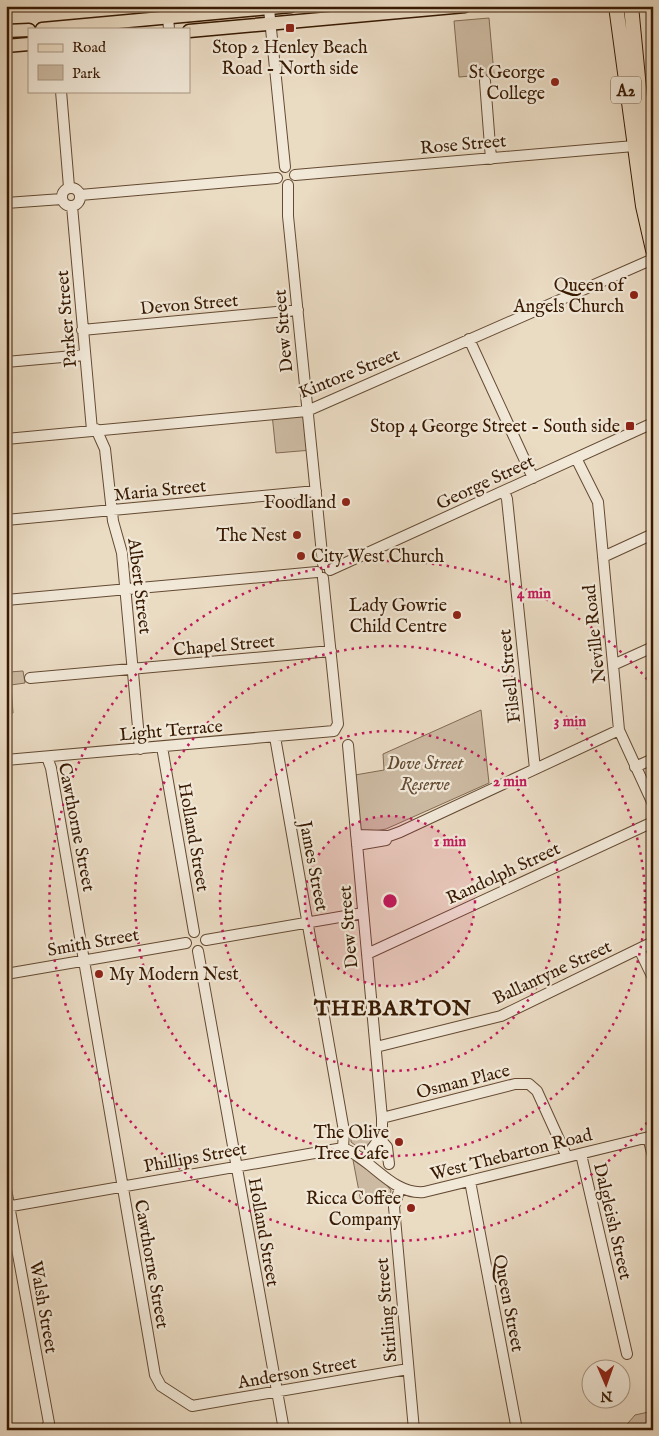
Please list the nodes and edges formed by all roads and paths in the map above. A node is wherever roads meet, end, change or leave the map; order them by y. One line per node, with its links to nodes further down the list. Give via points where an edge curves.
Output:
1 (291, 6): 5 (main road)
2 (465, 6): 8 (main road)
3 (607, 6): 13 (highway)
4 (616, 6): 13 (highway, A2)
5 (269, 9): 7 (main road); 8 (street)
6 (634, 9): 18 (highway, A2)
7 (168, 18): 9 (main road)
8 (270, 24): 11 (main road); 20 (street)
9 (58, 28)
10 (28, 30): 12 (main road)
11 (190, 31)
12 (6, 32)
13 (619, 35): 18 (highway, A2)
14 (28, 44): 15 (main road)
15 (6, 46)
16 (485, 81): 19 (street)
17 (61, 92): 24 (street)
18 (640, 145): 19 (street, Rose Street); 29 (highway, A2); 30 (highway, A2, via 643,206)
19 (491, 159): 21 (street, Rose Street)
20 (285, 167): 21 (street); 22 (street, via 278,171)
21 (295, 174): 23 (street, via 293,182)
22 (277, 178): 23 (street); 25 (street)
23 (288, 185): 32 (street, Dew Street)
24 (69, 188): 25 (street, via 77,190); 26 (street, via 63,192)
25 (80, 195): 28 (street)
26 (62, 199): 27 (street); 28 (street, via 66,205)
27 (6, 203)
28 (72, 206): 33 (street, Parker Street)
29 (653, 214)
30 (653, 250)
31 (653, 258): 34 (street, Kintore Street)
32 (298, 310): 33 (street, Devon Street); 37 (street, Dew Street)
33 (82, 330): 35 (street, Parker Street)
34 (469, 339): 37 (street, Kintore Street); 42 (street)
35 (85, 355): 36 (street); 39 (street, Parker Street)
36 (6, 362)
37 (307, 411): 39 (street, Kintore Street); 43 (street, Dew Street)
38 (653, 423): 41 (street, George Street)
39 (94, 429): 40 (street, Kintore Street); 45 (street, Albert Street, via 105,448)
40 (6, 439)
41 (576, 458): 42 (street, George Street); 48 (street, Neville Road, via 598,502)
42 (533, 478): 44 (street, George Street)
43 (316, 491): 45 (street, Maria Street); 49 (street, Dew Street)
44 (504, 492): 49 (street, George Street); 67 (street, Filsell Street)
45 (112, 511): 46 (street, Maria Street); 50 (street, Albert Street)
46 (6, 520)
47 (653, 534): 48 (street)
48 (603, 557): 54 (street, Neville Road)
49 (323, 571): 50 (street, George Street); 53 (street, Dew Street)
50 (126, 589): 51 (street, George Street); 55 (street, Albert Street)
51 (6, 600)
52 (653, 647): 54 (street)
53 (331, 651): 55 (street, Chapel Street); 57 (street, Dew Street)
54 (614, 665): 58 (street, Neville Road)
55 (133, 670): 56 (street, Chapel Street); 62 (street, Albert Street)
56 (30, 678)
57 (336, 728): 59 (street, Light Terrace, via 330,732)
58 (619, 730): 66 (street, Neville Road); 67 (street)
59 (275, 737): 61 (street, Light Terrace); 72 (street, James Street)
60 (348, 745): 70 (street, Dew Street)
61 (162, 748): 62 (street, Light Terrace); 73 (street, Holland Street)
62 (140, 749): 63 (street, Light Terrace)
63 (47, 757): 65 (street, Light Terrace); 80 (street, Cawthorne Street)
64 (653, 759): 66 (street)
65 (6, 760)
66 (635, 767): 68 (street, Neville Road)
67 (535, 769): 70 (street, via 380,843)
68 (653, 804)
69 (653, 822): 79 (street, Randolph Street)
70 (357, 840): 71 (street, Dew Street)
71 (363, 913): 72 (street); 79 (street, Dew Street)
72 (308, 923): 74 (street); 87 (street, James Street, via 344,1131)
73 (194, 932): 74 (street); 76 (street)
74 (206, 940): 78 (street, via 206,945)
75 (653, 942): 77 (street, Ballantyne Street)
76 (186, 943): 78 (street, via 188,948); 80 (street, Smith Street)
77 (639, 949): 82 (street); 83 (street, Ballantyne Street, via 501,1016)
78 (198, 951): 93 (street, Holland Street)
79 (367, 954): 83 (street, Dew Street)
80 (84, 960): 81 (street, Smith Street); 95 (street, Cawthorne Street)
81 (6, 974)
82 (653, 978)
83 (376, 1047): 84 (street, Dew Street)
84 (382, 1118): 86 (street, Dew Street); 90 (street, Osman Place, via 515,1084 529,1084 537,1091)
85 (650, 1136): 88 (street, West Thebarton Road); 89 (street)
86 (380, 1139): 91 (street); 92 (street, via 387,1147)
87 (343, 1148): 91 (street); 93 (street, Phillips Street)
88 (580, 1154): 90 (street, West Thebarton Road); 99 (street, Dalgleish Street)
89 (653, 1156)
90 (567, 1157): 94 (street, West Thebarton Road)
91 (364, 1160): 96 (street, West Thebarton Road)
92 (389, 1164)
93 (236, 1166): 95 (street, Phillips Street); 101 (street, Holland Street)
94 (470, 1181): 96 (street, West Thebarton Road, via 416,1193); 106 (street, Queen Street)
95 (122, 1187): 98 (street, Phillips Street); 102 (street, Cawthorne Street, via 155,1375 161,1386)
96 (400, 1188): 100 (street, Stirling Street, via 394,1207)
97 (6, 1190): 98 (street, Walsh Street)
98 (8, 1207): 103 (street, Walsh Street, via 49,1424)
99 (627, 1354)
100 (408, 1369): 101 (street, Anderson Street); 105 (street, Stirling Street)
101 (277, 1392): 102 (street, Anderson Street); 104 (street, Holland Street)
102 (192, 1406)
103 (45, 1430)
104 (284, 1430)
105 (414, 1430)
106 (517, 1430)

